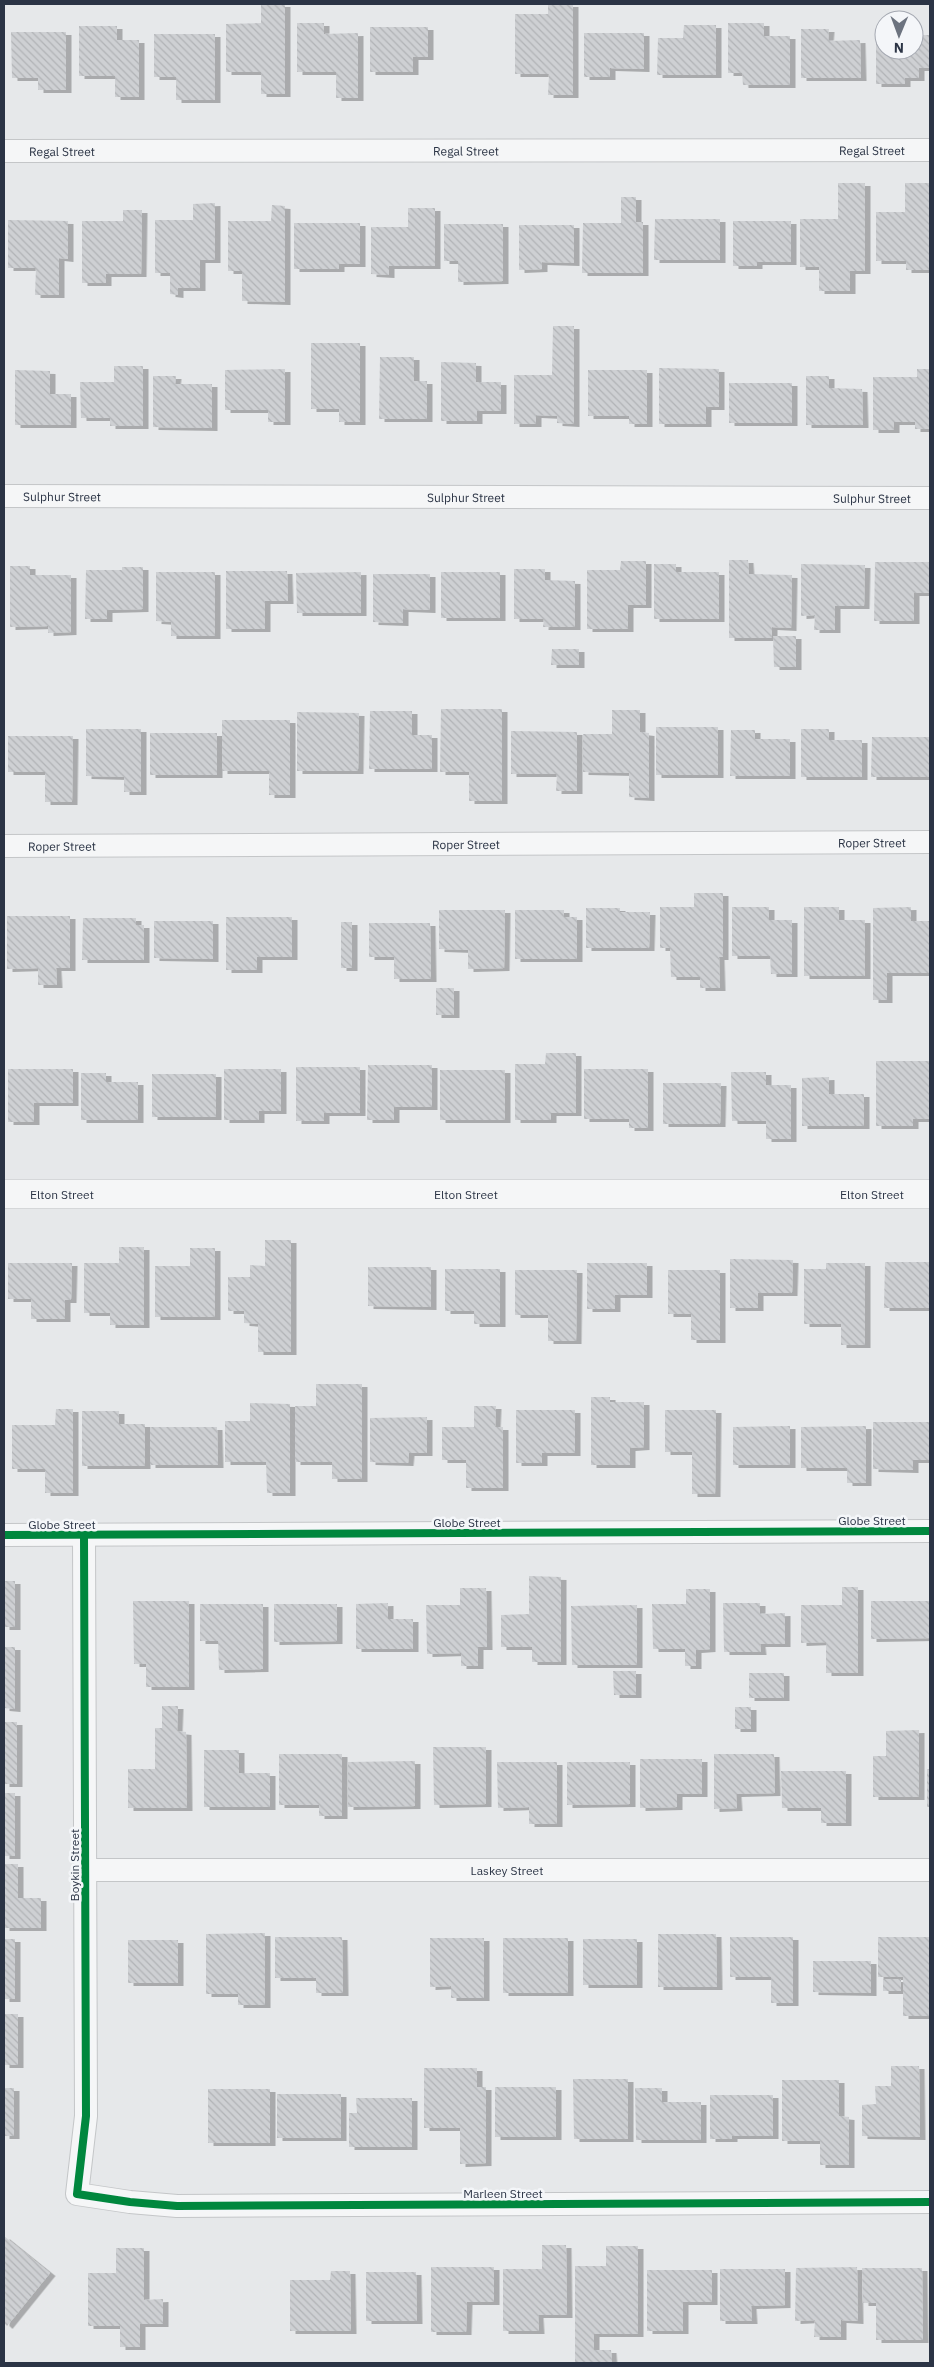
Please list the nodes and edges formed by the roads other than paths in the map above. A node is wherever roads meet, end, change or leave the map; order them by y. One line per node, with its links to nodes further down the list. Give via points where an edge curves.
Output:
1 (930, 150): 2 (street, Regal Street)
2 (4, 151)
3 (4, 496): 4 (street, Sulphur Street)
4 (930, 498)
5 (930, 842): 6 (street, Roper Street)
6 (4, 846)
7 (4, 1194): 8 (street, Elton Street)
8 (930, 1194)
9 (930, 1531): 11 (street, Globe Street)
10 (4, 1535): 11 (street, Globe Street)
11 (84, 1535): 12 (street, Boykin Street)
12 (85, 1870): 13 (street, Laskey Street); 14 (street, Boykin Street, via 86,2116)
13 (930, 1870)
14 (77, 2194): 15 (street, Marleen Street, via 177,2206)
15 (930, 2202)

